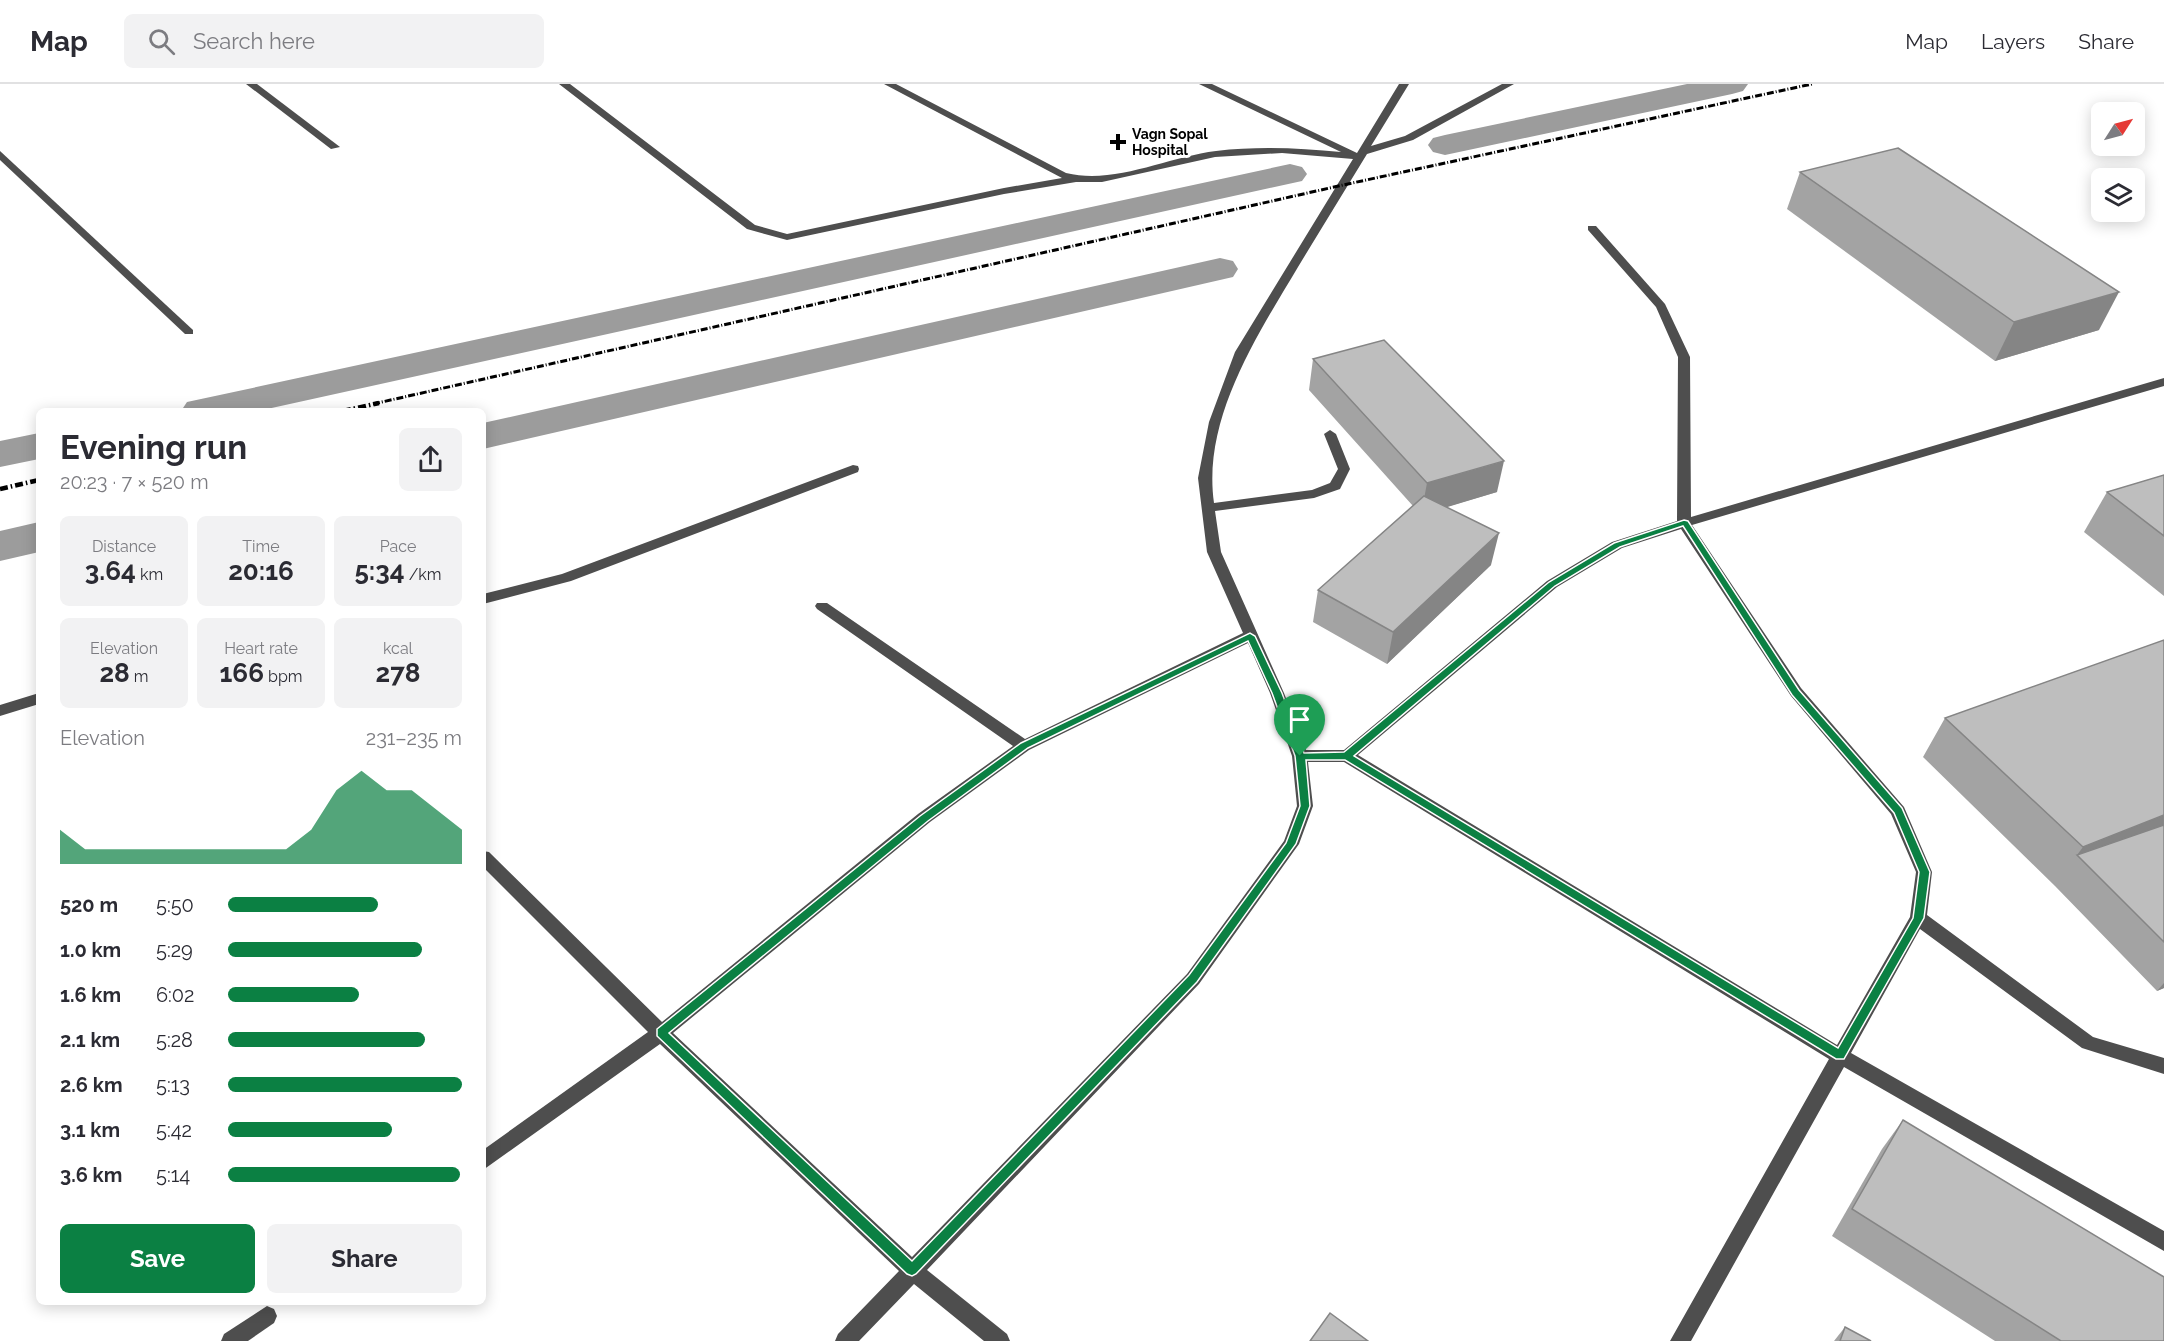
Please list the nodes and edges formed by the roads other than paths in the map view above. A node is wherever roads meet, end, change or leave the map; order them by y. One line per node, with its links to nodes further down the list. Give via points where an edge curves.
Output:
1 (251, 84): 7 (street)
2 (564, 84): 10 (street, via 751,227 787,237)
3 (888, 84): 10 (street)
4 (1204, 84): 9 (street)
5 (1404, 84): 9 (street)
6 (1509, 84): 9 (street, via 1409,138)
7 (335, 147)
8 (0, 154): 12 (street)
9 (1360, 154): 10 (street, via 1282,150 1215,154 1102,179); 16 (street, via 1241,352 1215,422 1204,478)
10 (1076, 179)
11 (1592, 228): 17 (street, via 1661,306 1684,357)
12 (189, 332)
13 (2164, 382): 17 (street)
14 (1330, 434): 16 (street, via 1344,469 1335,486 1314,494)
15 (853, 469): 18 (street, via 566,578)
16 (1208, 508): 20 (street, via 1214,552)
17 (1684, 523): 25 (street, via 1617,545 1552,584); 27 (street, via 1796,692 1898,811 1924,872)
18 (486, 597)
19 (822, 606): 23 (street)
20 (1250, 636): 23 (street); 24 (street)
21 (36, 699): 22 (street)
22 (0, 711)
23 (1024, 746): 28 (street, via 924,818)
24 (1300, 756): 25 (street); 33 (street, via 1305,806 1291,844 1193,979)
25 (1347, 756): 29 (street)
26 (486, 860): 28 (street)
27 (1918, 918): 29 (street); 30 (street, via 2088,1042)
28 (661, 1033): 31 (street); 33 (street)
29 (1840, 1056): 32 (street); 38 (street)
30 (2164, 1066)
31 (486, 1159)
32 (2164, 1242)
33 (912, 1270): 36 (street); 37 (street)
34 (267, 1316): 35 (street)
35 (231, 1341)
36 (845, 1341)
37 (1000, 1341)
38 (1680, 1341)

